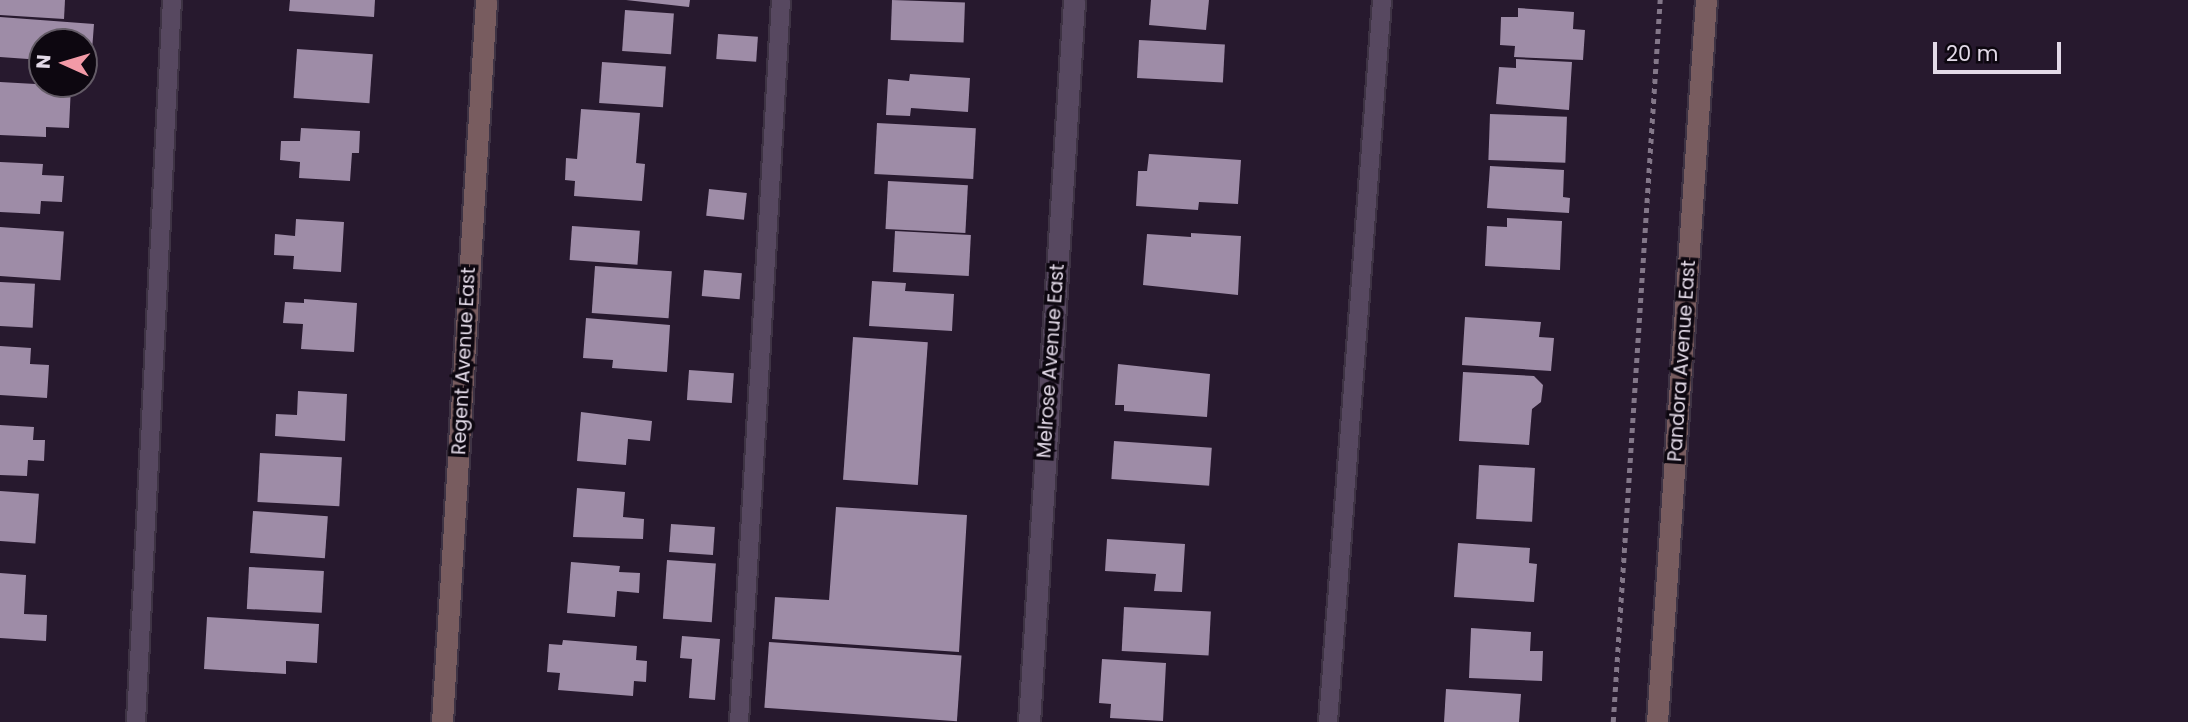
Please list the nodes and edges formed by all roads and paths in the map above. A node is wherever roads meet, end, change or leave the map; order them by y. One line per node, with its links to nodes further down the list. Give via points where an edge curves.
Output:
1 (172, 0): 8 (lane)
2 (486, 0): 9 (street, Regent Avenue East)
3 (781, 0): 10 (lane)
4 (1074, 0): 11 (street, Melrose Avenue East)
5 (1382, 0): 12 (lane)
6 (1660, 0): 13 (path)
7 (1706, 0): 14 (street, Pandora Avenue East)
8 (136, 722)
9 (442, 722)
10 (739, 722)
11 (1029, 722)
12 (1328, 722)
13 (1614, 722)
14 (1657, 722)

